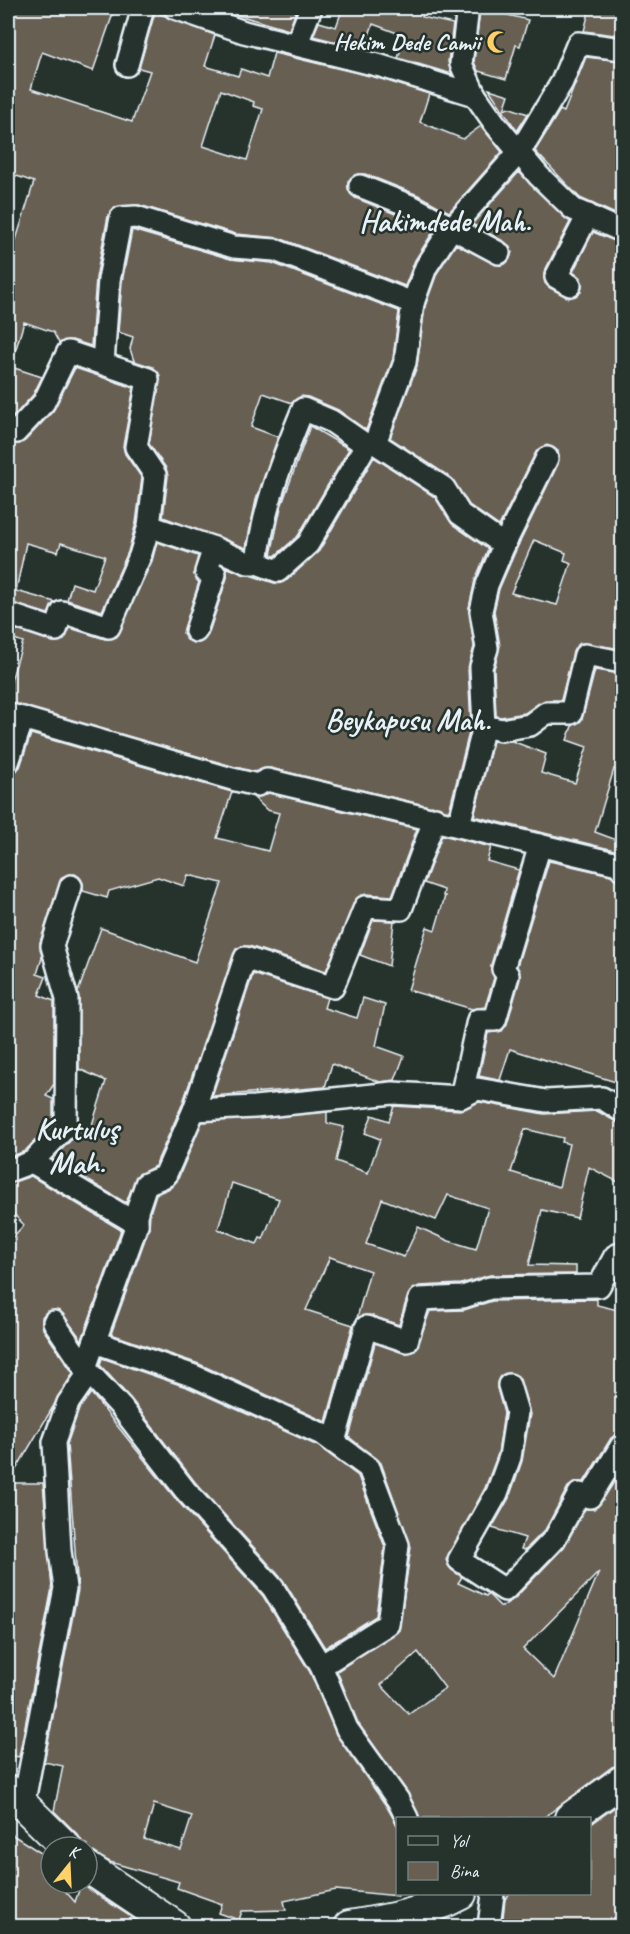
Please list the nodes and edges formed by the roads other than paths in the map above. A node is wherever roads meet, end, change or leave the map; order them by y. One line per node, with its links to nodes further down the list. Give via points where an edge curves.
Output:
1 (144, 8): 7 (street)
2 (175, 8): 5 (street, via 244,32)
3 (311, 8): 5 (street)
4 (468, 8): 8 (street, via 461,64)
5 (297, 43): 8 (street)
6 (622, 49): 9 (street, via 578,43 562,82)
7 (127, 65)
8 (475, 95): 9 (street)
9 (519, 150): 11 (street, via 573,209); 12 (street)
10 (360, 186): 12 (street, via 413,207)
11 (588, 215): 13 (street); 15 (street, via 556,277)
12 (451, 229): 14 (street); 16 (street, via 426,267)
13 (622, 231)
14 (499, 253)
15 (570, 285)
16 (413, 303): 17 (street, via 275,250 234,247 136,218 121,218 109,280); 19 (street, via 405,362)
17 (103, 363): 18 (street, via 68,352 44,402 16,432); 21 (street, via 148,379 136,447 155,475)
18 (8, 429)
19 (371, 444): 22 (street, via 444,488 460,514); 24 (street, via 308,544 278,571); 24 (street, via 303,409 272,488)
20 (547, 459): 22 (street)
21 (149, 526): 23 (street); 25 (street, via 141,556 109,627 62,612 56,630)
22 (504, 545): 29 (street, via 481,611 487,648 481,667)
23 (214, 548): 24 (street); 26 (street, via 206,572 215,574)
24 (257, 563)
25 (8, 614)
26 (196, 631)
27 (622, 662): 29 (street, via 585,655 571,713 546,713 530,725 501,730)
28 (15, 716): 30 (street); 31 (street, via 232,779 257,785 267,780)
29 (484, 726): 32 (street)
30 (8, 762)
31 (435, 818): 32 (street); 37 (street, via 401,909 365,906 333,987 244,958)
32 (459, 825): 33 (street)
33 (540, 845): 34 (street, via 618,864); 36 (street, via 503,969 508,975 495,1020 478,1020)
34 (622, 869)
35 (71, 886): 39 (street, via 52,946 68,999 66,1127)
36 (461, 1097): 37 (street, via 393,1093); 38 (street, via 477,1089 546,1101 602,1098)
37 (194, 1110): 41 (street, via 165,1176 146,1184)
38 (622, 1111)
39 (32, 1162): 40 (street); 41 (street)
40 (8, 1171)
41 (137, 1224): 44 (street)
42 (622, 1253): 47 (street, via 615,1256 599,1286 490,1288 463,1298 420,1299 407,1341 366,1327)
43 (54, 1322): 45 (street)
44 (95, 1341): 45 (street); 47 (street, via 194,1376)
45 (87, 1370): 49 (street, via 185,1490 273,1588); 51 (street, via 68,1403 54,1442 65,1588)
46 (510, 1385): 48 (street, via 517,1412 510,1457 497,1493 459,1560 505,1590 555,1538 579,1494 590,1497)
47 (334, 1442): 49 (street, via 369,1468 398,1545 388,1624)
48 (622, 1445)
49 (321, 1666): 52 (street, via 347,1729)
50 (622, 1781): 53 (street)
51 (16, 1798): 54 (street)
52 (406, 1817)
53 (571, 1817)
54 (54, 1835)
55 (99, 1875): 59 (street)
56 (493, 1895): 61 (street)
57 (449, 1896): 58 (street)
58 (399, 1922): 60 (street)
59 (175, 1926)
60 (349, 1926)
61 (489, 1926)

